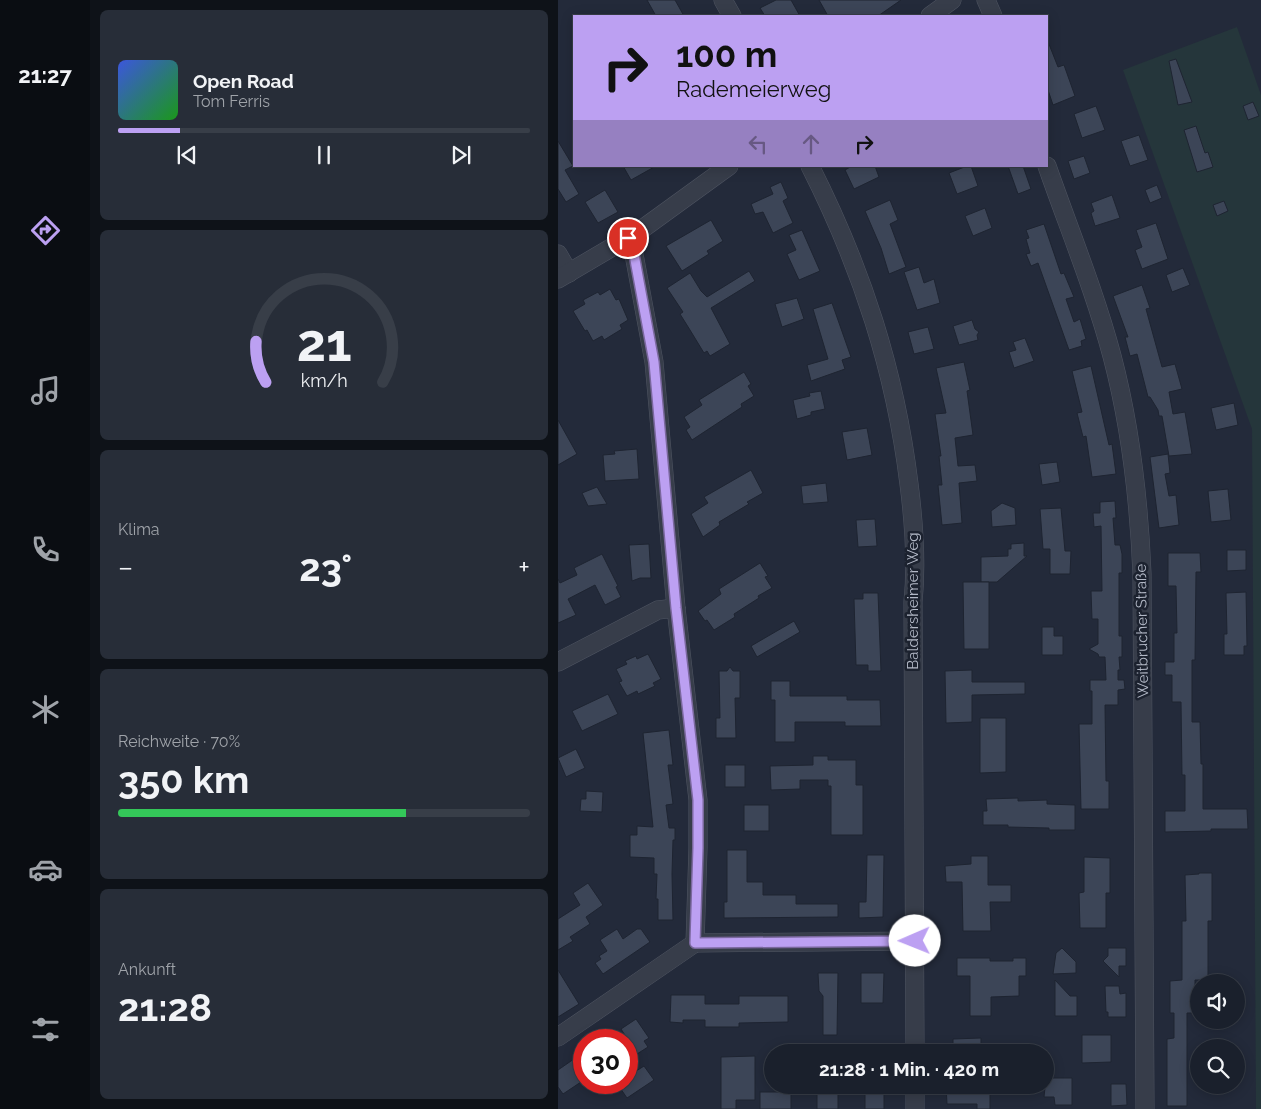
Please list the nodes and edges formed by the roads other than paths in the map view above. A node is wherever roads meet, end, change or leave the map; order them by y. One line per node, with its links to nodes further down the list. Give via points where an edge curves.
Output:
1 (723, 0): 4 (street)
2 (952, 0): 5 (street)
3 (986, 0): 6 (street)
4 (731, 15)
5 (931, 15)
6 (993, 15)
7 (728, 167): 10 (street)
8 (810, 167): 15 (street, Baldersheimer Weg, via 865,289 885,355 906,458 915,581)
9 (1047, 167): 21 (street, Weitbrucher Straße, via 1112,356 1125,411 1140,521)
10 (628, 238): 12 (street); 13 (street, via 633,249 653,355)
11 (558, 254): 12 (street)
12 (563, 276)
13 (676, 608): 14 (street, via 658,610); 16 (street, via 698,800)
14 (558, 662)
15 (915, 941): 16 (street); 18 (street, Baldersheimer Weg)
16 (695, 943): 17 (street)
17 (558, 1037)
18 (915, 1044)
19 (915, 1094): 20 (street)
20 (915, 1109)
21 (1145, 1109)

